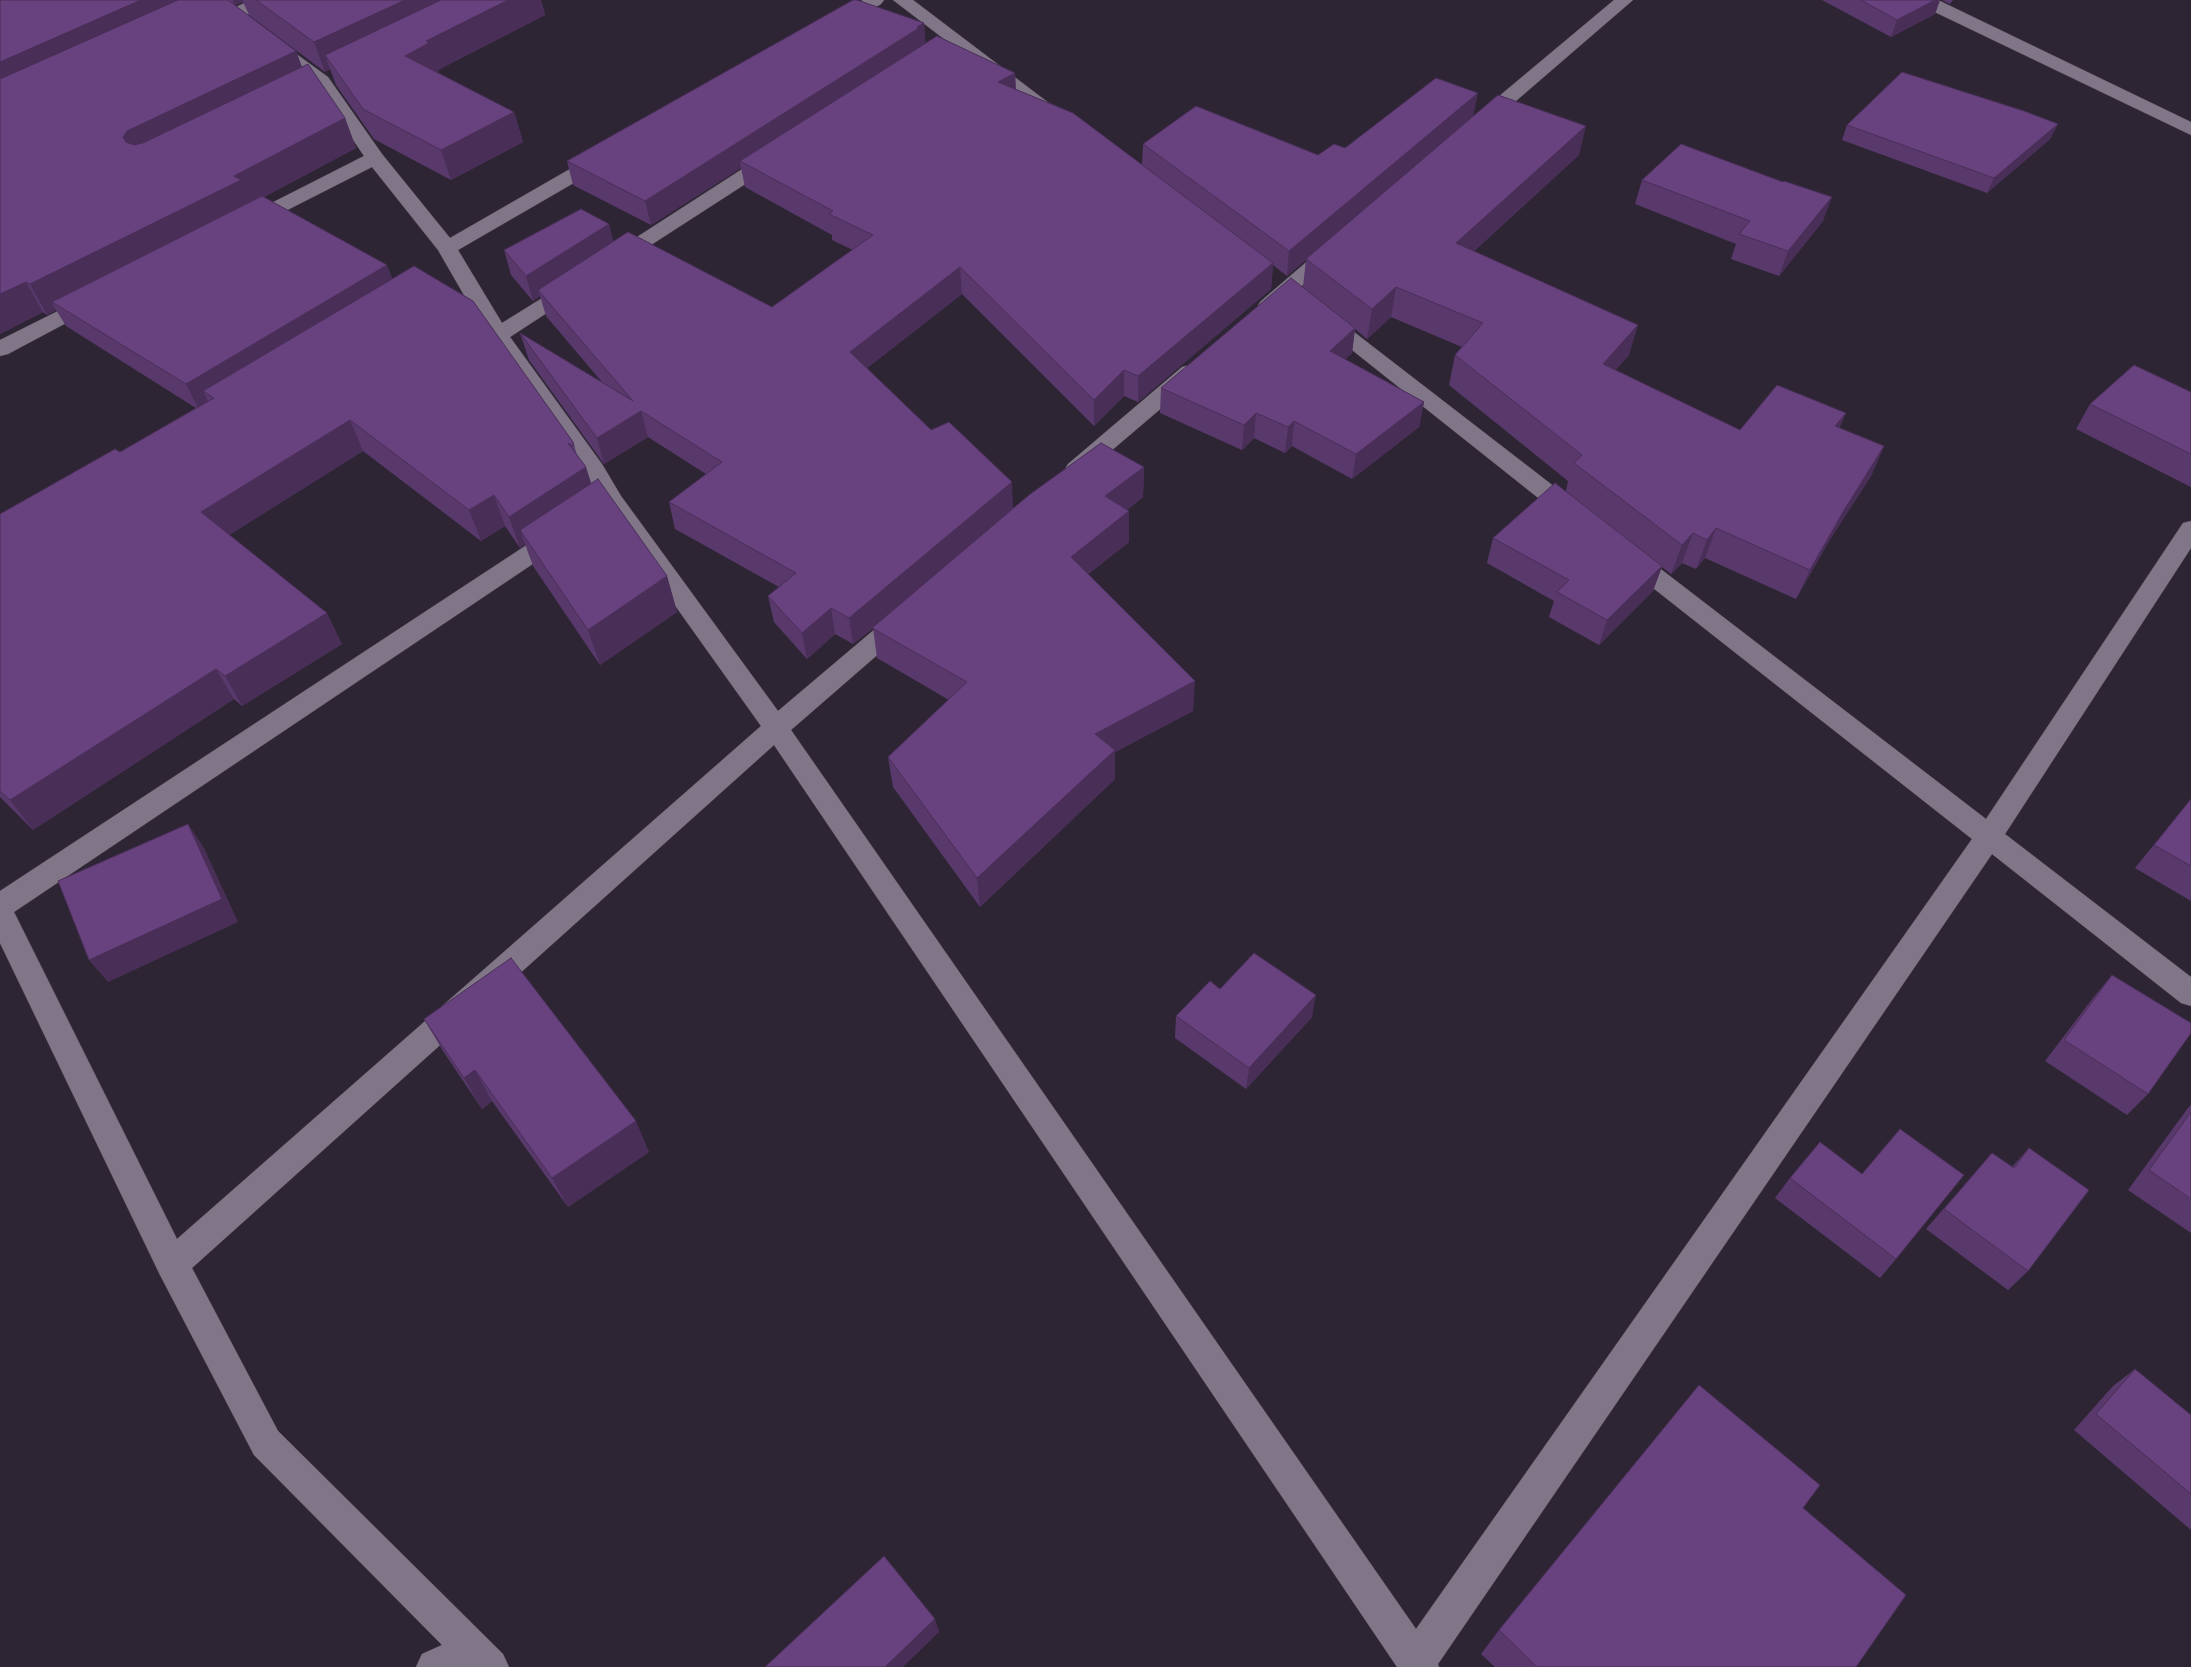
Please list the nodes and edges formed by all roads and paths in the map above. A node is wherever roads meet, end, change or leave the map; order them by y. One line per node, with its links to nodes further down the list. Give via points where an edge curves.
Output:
1 (266, 0): 6 (street)
2 (875, 0): 7 (street)
3 (902, 0): 8 (street, via 947,46)
4 (1624, 0): 10 (street)
5 (1924, 0): 9 (street, via 1960,10)
6 (219, 8): 13 (street, via 322,81)
7 (824, 30)
8 (1073, 129)
9 (2191, 129)
10 (1466, 135)
11 (789, 148): 20 (street)
12 (618, 149): 16 (street)
13 (375, 158): 14 (street); 16 (street)
14 (227, 233)
15 (1346, 238): 18 (street)
16 (447, 263): 20 (street)
17 (113, 291): 21 (street)
18 (1292, 293): 19 (street); 25 (street)
19 (1250, 320)
20 (498, 336): 24 (street, via 594,469)
21 (0, 349)
22 (1206, 358): 23 (street)
23 (1058, 485)
24 (595, 511): 29 (street); 31 (street)
25 (1591, 527)
26 (2191, 529): 30 (street)
27 (1614, 545): 30 (street)
28 (924, 600): 29 (street)
29 (776, 728): 34 (street); 36 (street)
30 (1988, 838): 33 (street); 36 (street)
31 (0, 906)
32 (0, 913): 34 (street)
33 (2191, 994)
34 (172, 1264): 35 (street, via 266,1443)
35 (482, 1660): 37 (street)
36 (1418, 1665)
37 (435, 1667)

